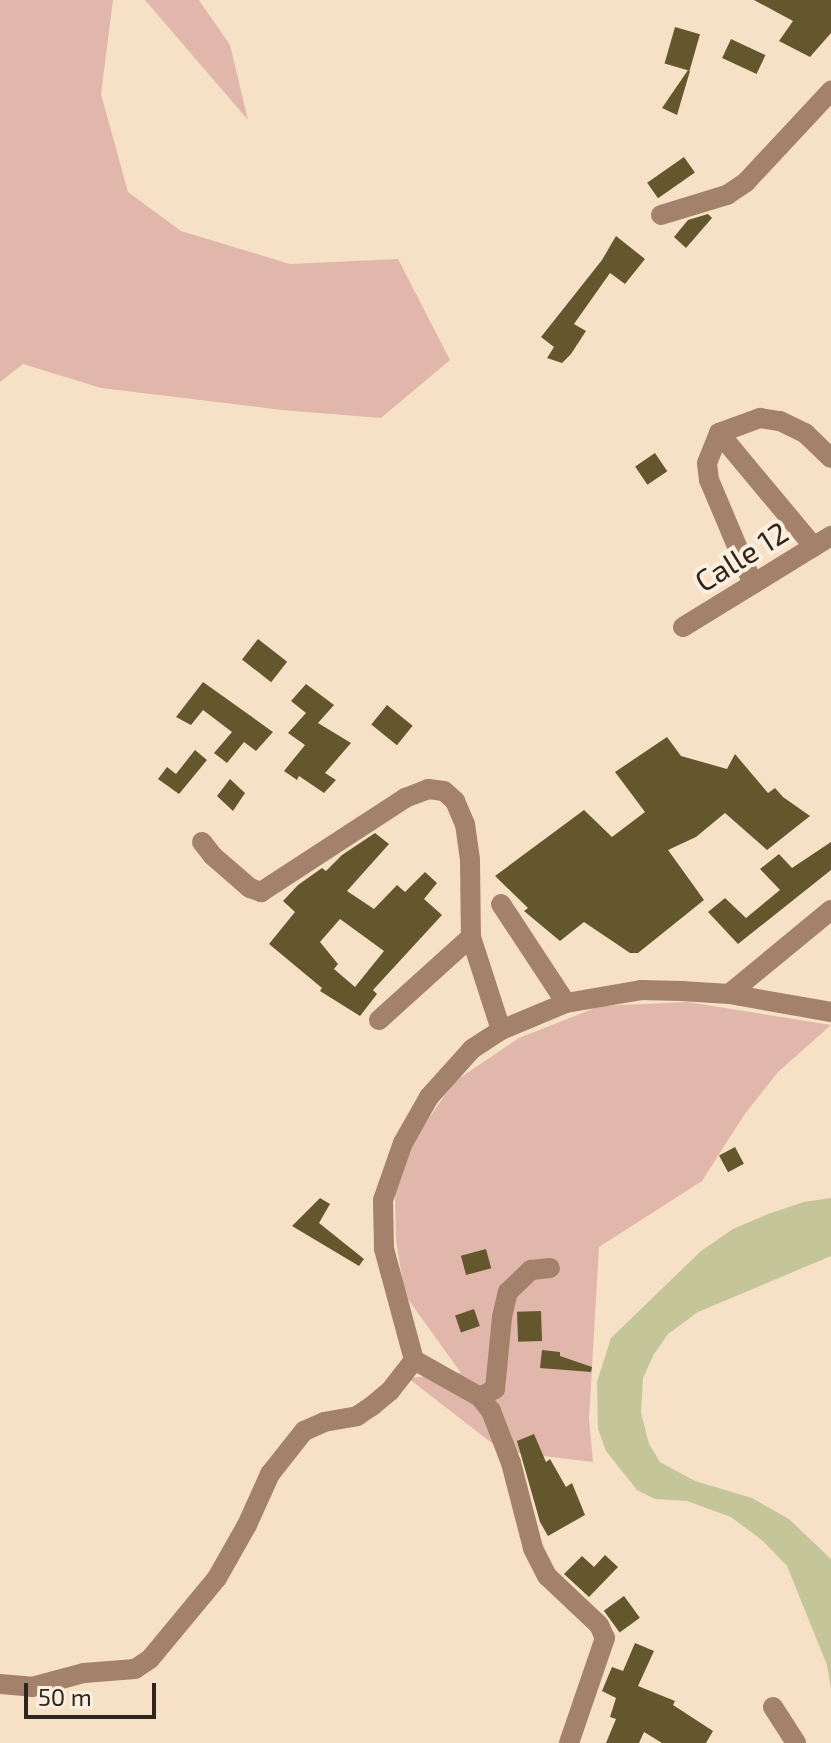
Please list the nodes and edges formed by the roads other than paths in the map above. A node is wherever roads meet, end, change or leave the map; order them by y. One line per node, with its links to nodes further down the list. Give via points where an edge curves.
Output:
1 (831, 91): 2 (street, via 746,182 727,195)
2 (661, 215)
3 (719, 433): 4 (street, via 760,418 780,421 805,433); 5 (street); 6 (street, via 707,463 709,480)
4 (831, 458)
5 (822, 541): 6 (street, Calle 12)
6 (753, 584): 7 (street, Calle 12)
7 (683, 627)
8 (202, 842): 11 (street, via 250,888 261,892 405,798 428,789 444,791 465,824)
9 (501, 904): 13 (street)
10 (831, 910): 12 (street)
11 (471, 937): 15 (street); 16 (street)
12 (729, 994): 13 (street, via 641,990); 14 (street)
13 (566, 1003): 16 (street)
14 (831, 1012)
15 (379, 1020)
16 (501, 1030): 18 (street, via 472,1049 429,1097 403,1143 383,1200 384,1249)
17 (550, 1268): 19 (street, via 531,1270 508,1292 495,1389)
18 (414, 1360): 19 (street); 20 (street, via 390,1391 357,1416 304,1431 270,1474 217,1578 150,1659 135,1669 84,1673 32,1687)
19 (480, 1397): 22 (street, via 491,1411 511,1463 533,1548 547,1576 599,1625 605,1638)
20 (0, 1684)
21 (773, 1707): 23 (street)
22 (569, 1743)
23 (796, 1743)

